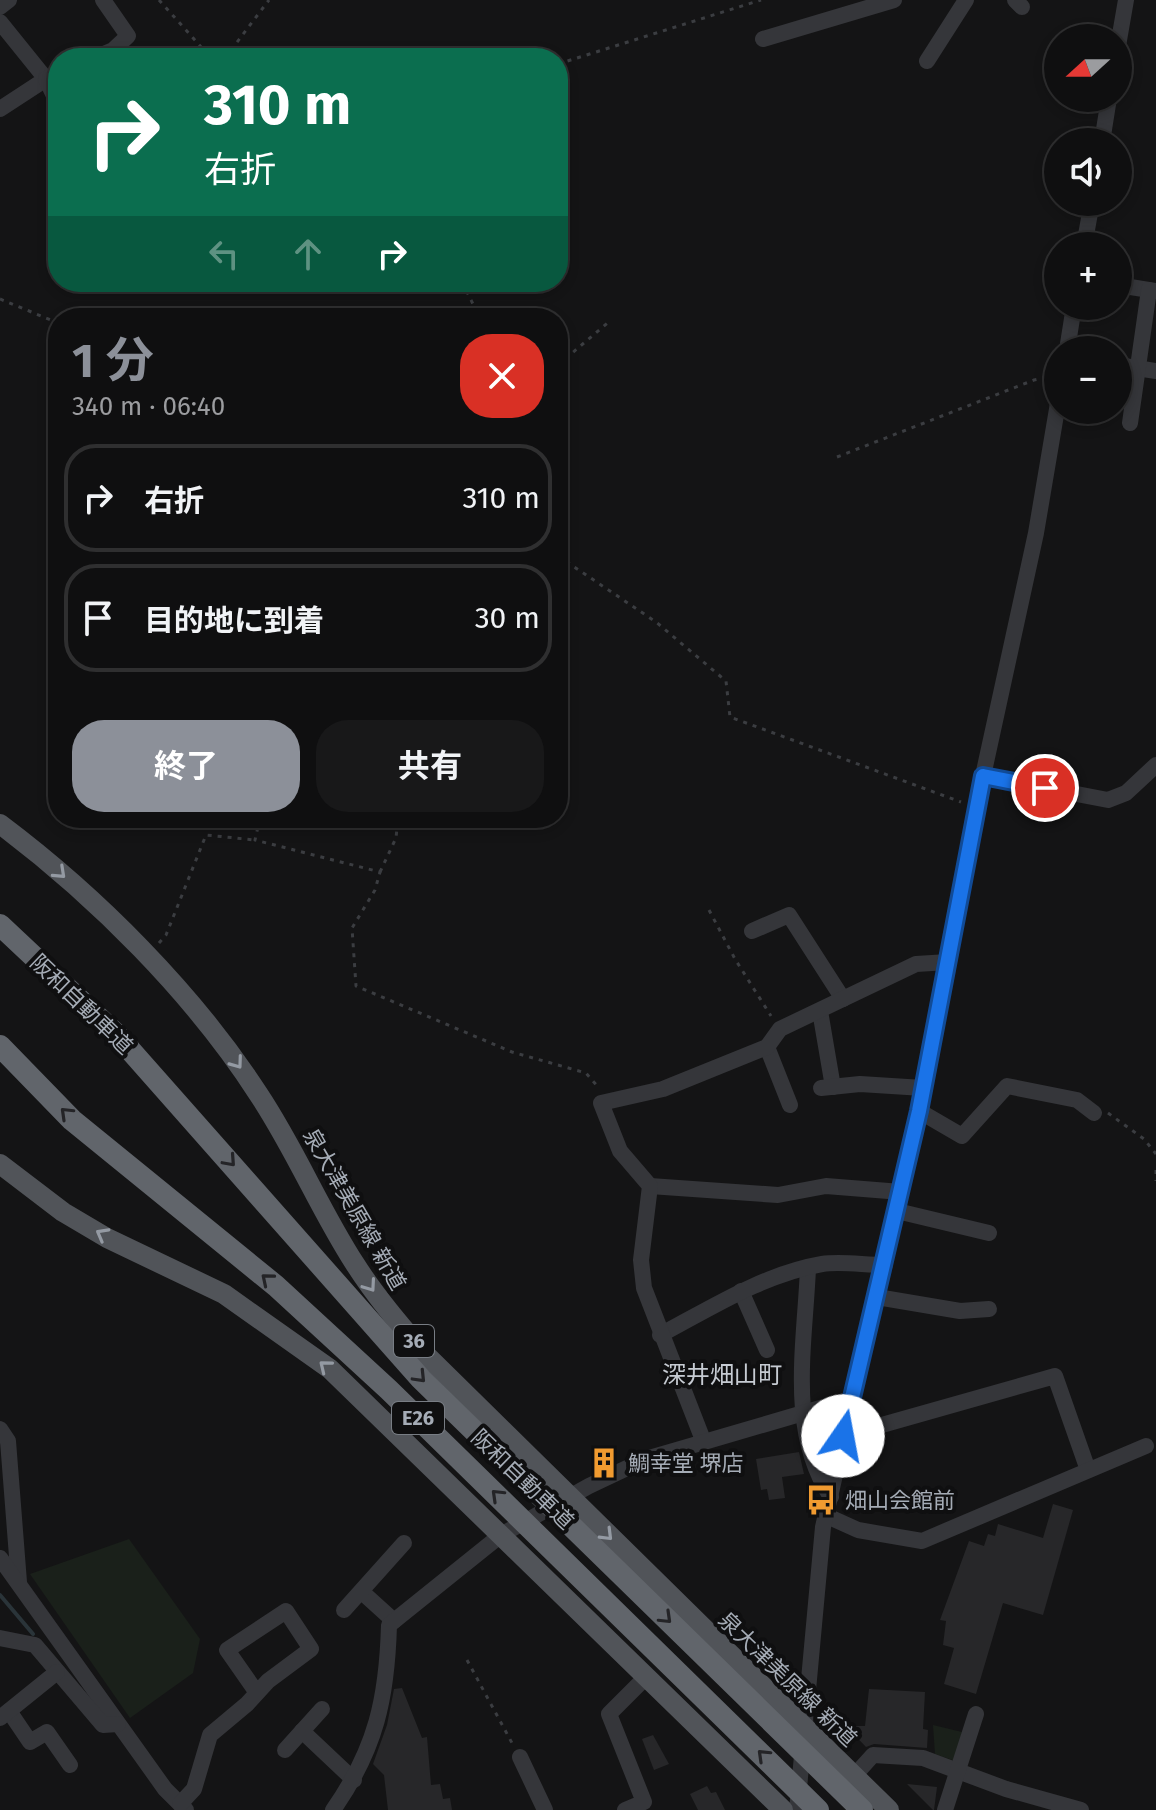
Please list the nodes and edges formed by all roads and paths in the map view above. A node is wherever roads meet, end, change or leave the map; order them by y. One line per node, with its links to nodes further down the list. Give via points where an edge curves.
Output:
1 (9, 0): 9 (street)
2 (103, 0): 13 (street, via 128,36)
3 (159, 0): 14 (path)
4 (269, 0): 15 (path)
5 (761, 0): 16 (path)
6 (894, 0): 12 (street)
7 (966, 0): 17 (street)
8 (1126, 0): 11 (street)
9 (0, 7)
10 (0, 22): 18 (street)
11 (1122, 24)
12 (763, 39)
13 (115, 48)
14 (202, 48)
15 (233, 48)
16 (568, 61)
17 (927, 61)
18 (48, 72)
19 (48, 79): 20 (street)
20 (0, 109)
21 (1132, 287): 22 (street)
22 (1152, 290): 28 (street)
23 (0, 299): 24 (path)
24 (48, 319)
25 (611, 320): 26 (path)
26 (568, 357)
27 (1132, 367): 28 (street)
28 (1138, 368): 29 (street); 31 (street)
29 (1156, 371)
30 (1044, 378): 33 (path)
31 (1132, 409)
32 (1054, 424): 36 (street)
33 (837, 457)
34 (568, 563): 37 (path, via 656,622 726,681 730,717)
35 (1156, 765): 36 (street, via 1126,793 1108,800)
36 (983, 776): 37 (street)
37 (976, 808): 47 (street)
38 (0, 824): 46 (main road, 泉大津美原線 新道 / 36, one-way to 46, via 57,870)
39 (258, 828): 41 (path)
40 (397, 828): 42 (path)
41 (255, 840): 42 (path); 46 (path, via 206,835 166,935)
42 (380, 872): 55 (path, via 352,928 356,986 512,1052 586,1073 598,1084)
43 (709, 910): 50 (path)
44 (0, 925): 115 (highway, 阪和自動車道 / E26, one-way to 115, bridge, via 116,1034 421,1379)
45 (752, 931): 48 (street, via 789,915)
46 (147, 957): 81 (main road, 泉大津美原線 新道 / 36, one-way to 81, via 219,1038 259,1094 354,1263 388,1312)
47 (948, 962): 48 (street, via 916,964); 53 (street)
48 (843, 999): 49 (street)
49 (820, 1011): 50 (street); 53 (street, via 827,1087)
50 (780, 1029): 52 (street)
51 (0, 1046): 114 (highway, 阪和自動車道 / E26, one-way to 51, bridge, via 389,1390 276,1286 72,1120)
52 (767, 1047): 55 (street, via 663,1089); 56 (street)
53 (923, 1088): 57 (street)
54 (1077, 1100): 57 (street, via 1007,1086 962,1136); 58 (street); 59 (path, via 1113,1115)
55 (601, 1103): 63 (street, via 620,1151)
56 (790, 1105)
57 (919, 1111): 64 (street)
58 (1094, 1113)
59 (1156, 1154)
60 (0, 1164): 84 (main road, one-way to 60, via 330,1369 269,1323 224,1294 63,1212)
61 (1156, 1170): 62 (path)
62 (1156, 1181)
63 (650, 1186): 64 (street, via 778,1195 826,1186); 72 (street, via 641,1260)
64 (901, 1192): 65 (street)
65 (897, 1211): 66 (street); 67 (street)
66 (989, 1233)
67 (885, 1265): 68 (street); 70 (street)
68 (808, 1268): 69 (street); 75 (street)
69 (741, 1291): 72 (street); 73 (street)
70 (877, 1297): 71 (street, via 960,1311); 74 (street)
71 (989, 1309)
72 (660, 1335): 78 (street)
73 (767, 1350)
74 (851, 1399): 75 (street); 77 (street)
75 (802, 1412): 78 (street); 82 (street, via 813,1464)
76 (0, 1429): 87 (street, via 8,1441)
77 (843, 1436): 80 (street, via 1055,1376); 82 (street)
78 (703, 1440): 81 (street, via 646,1459)
79 (1146, 1446): 80 (street)
80 (1088, 1470): 83 (street, via 922,1541 858,1530)
81 (568, 1496): 84 (street); 100 (main road, 泉大津美原線 新道 / 36, one-way to 100)
82 (831, 1497): 83 (street)
83 (827, 1516): 100 (street)
84 (501, 1535): 90 (street); 94 (main road)
85 (404, 1543): 88 (street)
86 (0, 1558): 87 (street)
87 (19, 1584): 99 (street)
88 (362, 1592): 89 (street); 90 (street)
89 (344, 1610)
90 (394, 1621): 107 (street, via 389,1625 382,1705)
91 (3, 1641): 93 (street, via 35,1645)
92 (467, 1660): 103 (path)
93 (57, 1672): 98 (street); 99 (street, via 103,1725)
94 (646, 1677): 111 (street, via 609,1714 644,1802); 112 (main road)
95 (257, 1693): 95 (street, via 311,1649 286,1611 227,1650); 108 (street, via 210,1735)
96 (322, 1709): 101 (street)
97 (976, 1714): 105 (street)
98 (5, 1715): 104 (street, via 30,1742 47,1732)
99 (118, 1724): 108 (street)
100 (802, 1728): 106 (main road, 泉大津美原線 新道 / 36); 113 (street)
101 (302, 1731): 102 (street); 107 (street)
102 (285, 1750)
103 (520, 1757): 110 (street)
104 (70, 1765)
105 (960, 1770): 106 (street, via 923,1758 873,1755); 117 (street); 118 (street)
106 (854, 1776): 116 (main road, 泉大津美原線 新道 / 36)
107 (354, 1780): 109 (street)
108 (183, 1807)
109 (333, 1810)
110 (545, 1810)
111 (625, 1810)
112 (783, 1810)
113 (797, 1810)
114 (818, 1810)
115 (862, 1810)
116 (889, 1810)
117 (945, 1810)
118 (1081, 1810)

